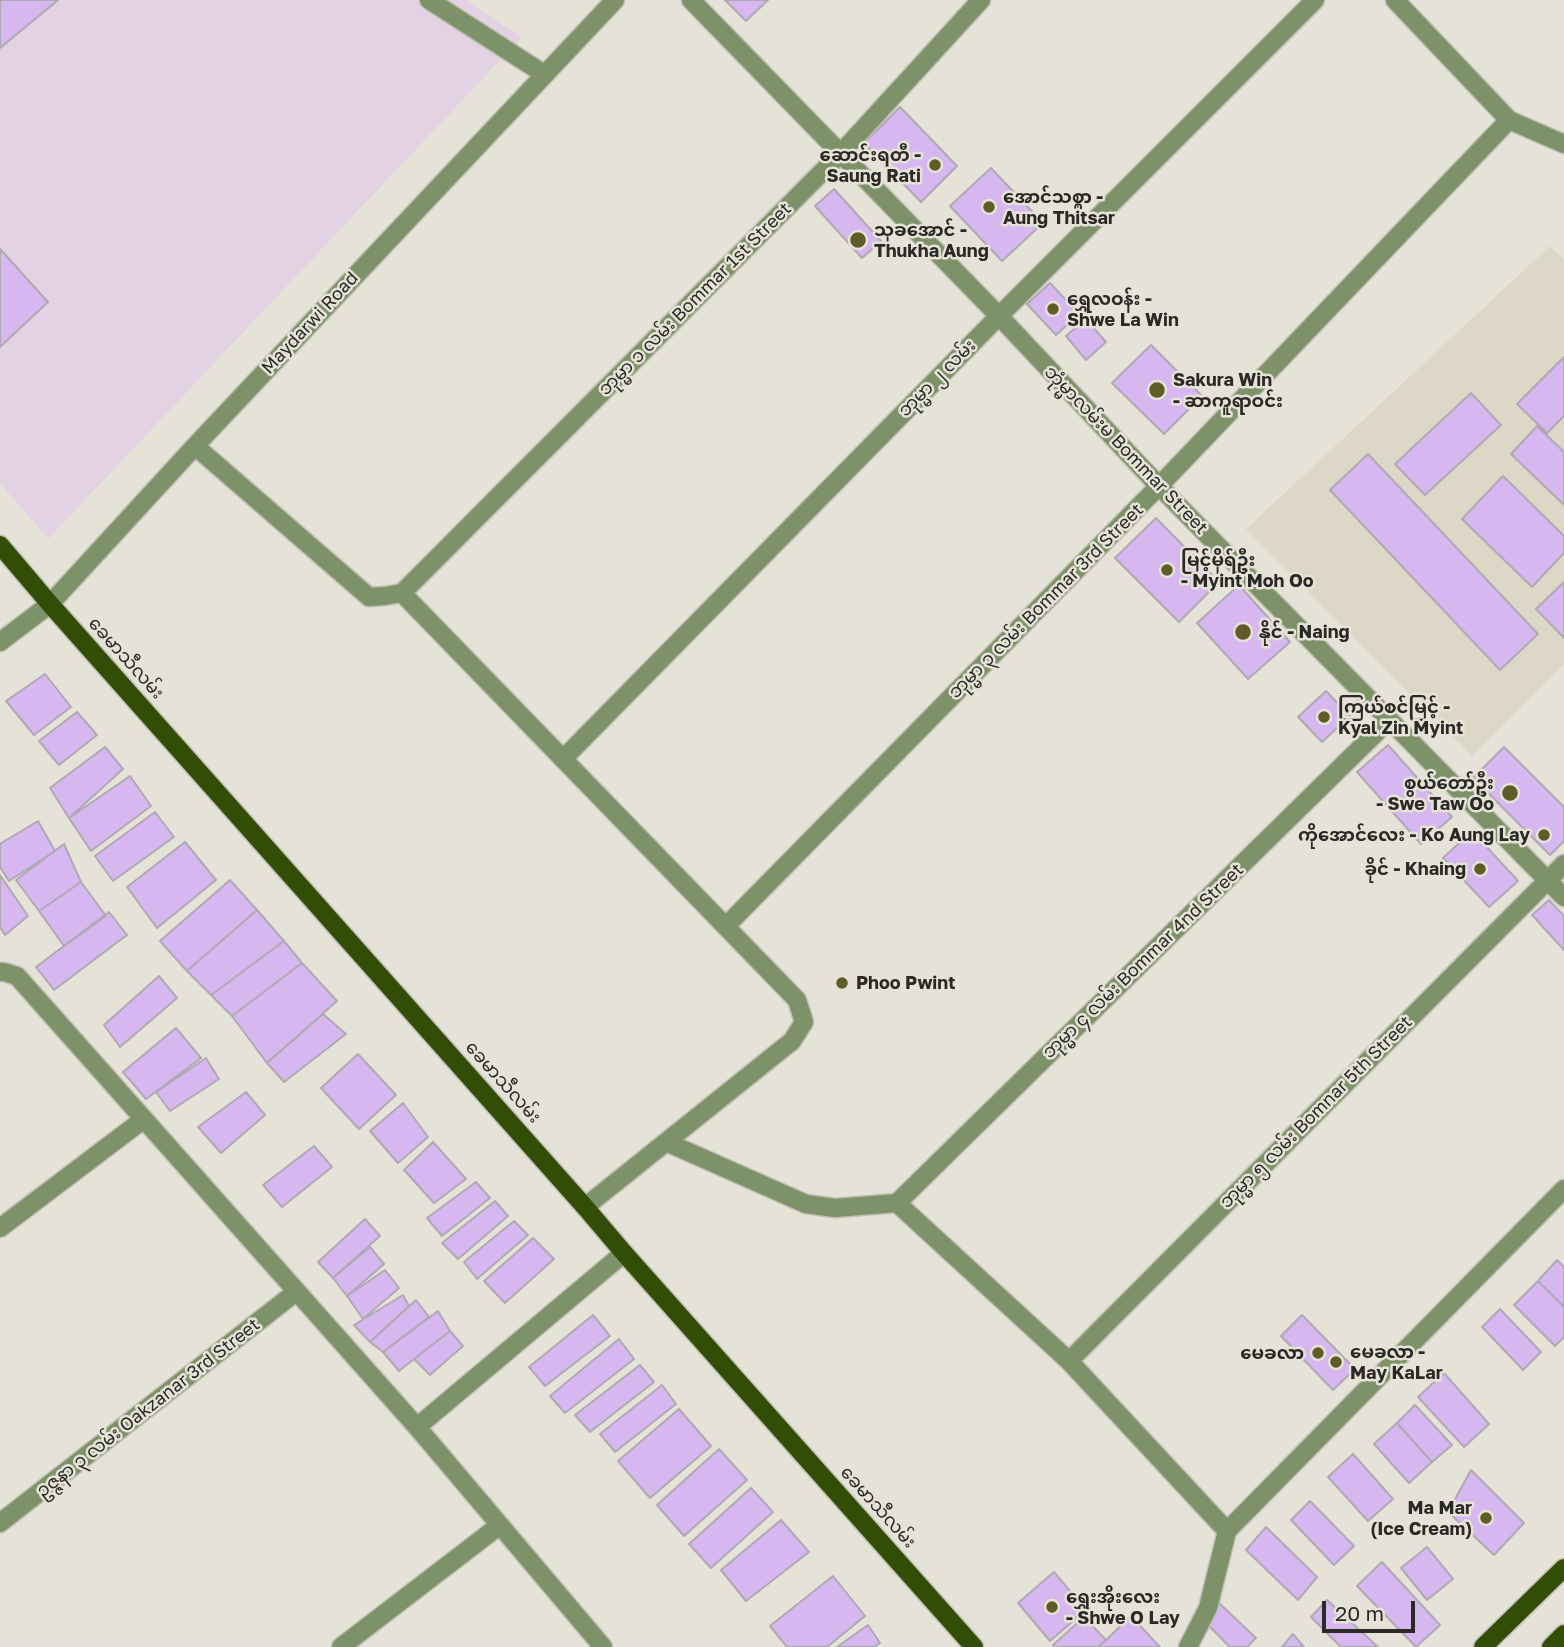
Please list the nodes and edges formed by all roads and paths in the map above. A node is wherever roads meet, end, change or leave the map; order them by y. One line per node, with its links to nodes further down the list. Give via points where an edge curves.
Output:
1 (429, 0): 7 (street)
2 (615, 0): 7 (street, Maydarwi Road)
3 (691, 0): 10 (street, ဘုံမ္မာလမ်းမ Bommar Street)
4 (981, 0): 10 (street, ဘုမ္မာ ၁ လမ်း Bommar 1st Street)
5 (1315, 0): 11 (street, ဘုမ္မာ ၂ လမ်း)
6 (1395, 0): 8 (street)
7 (544, 74): 12 (street, Maydarwi Road)
8 (1509, 120): 9 (street); 13 (street, ဘုမ္မာ ၃ လမ်း Bommar 3rd Street)
9 (1564, 144)
10 (841, 153): 11 (street, ဘုံမ္မာလမ်းမ Bommar Street); 15 (street, ဘုမ္မာ ၁ လမ်း Bommar 1st Street)
11 (999, 316): 13 (street, ဘုံမ္မာလမ်းမ Bommar Street); 19 (street, ဘုမ္မာ ၂ လမ်း)
12 (195, 446): 15 (street, via 369,597); 16 (street, Maydarwi Road)
13 (1159, 486): 18 (street, ဘုံမ္မာလမ်းမ Bommar Street); 23 (street, ဘုမ္မာ ၃ လမ်း Bommar 3rd Street)
14 (0, 545): 16 (main road, ခေမာသီလမ်း)
15 (402, 593): 19 (street)
16 (50, 604): 17 (street, Maydarwi Road); 29 (main road, ခေမာသီလမ်း)
17 (0, 642)
18 (1389, 720): 21 (street, ဘုံမ္မာလမ်းမ Bommar Street); 28 (street, ဘုမ္မာ ၄ လမ်း Bommar 4nd Street)
19 (562, 759): 23 (street)
20 (1564, 864): 21 (street, ဘုမ္မာ ၅ လမ်း Bomnar 5th Street)
21 (1547, 880): 22 (street, ဘုံမ္မာလမ်းမ Bommar Street); 33 (street, ဘုမ္မာ ၅ လမ်း Bomnar 5th Street)
22 (1564, 897)
23 (726, 926): 26 (street, via 797,1000 804,1022 792,1041)
24 (2, 972): 25 (street, via 17,976)
25 (144, 1119): 30 (street); 32 (street)
26 (666, 1142): 28 (street, via 806,1205 835,1208); 29 (street)
27 (1564, 1189): 37 (street)
28 (897, 1203): 33 (street)
29 (585, 1207): 31 (main road, ခေမာသီလမ်း)
30 (0, 1228)
31 (624, 1253): 34 (street); 42 (main road, ခေမာသီလမ်း)
32 (296, 1292): 34 (street); 35 (street, ဥဇ္ဇနာ ၃ လမ်း Oakzanar 3rd Street)
33 (1069, 1361): 37 (street)
34 (417, 1427): 36 (street)
35 (0, 1523)
36 (500, 1525): 40 (street); 41 (street)
37 (1227, 1531): 43 (street, via 1208,1608)
38 (1564, 1568): 44 (main road)
39 (1564, 1634): 45 (main road)
40 (341, 1647)
41 (603, 1647)
42 (974, 1647)
43 (1188, 1647)
44 (1483, 1647)
45 (1551, 1647)

